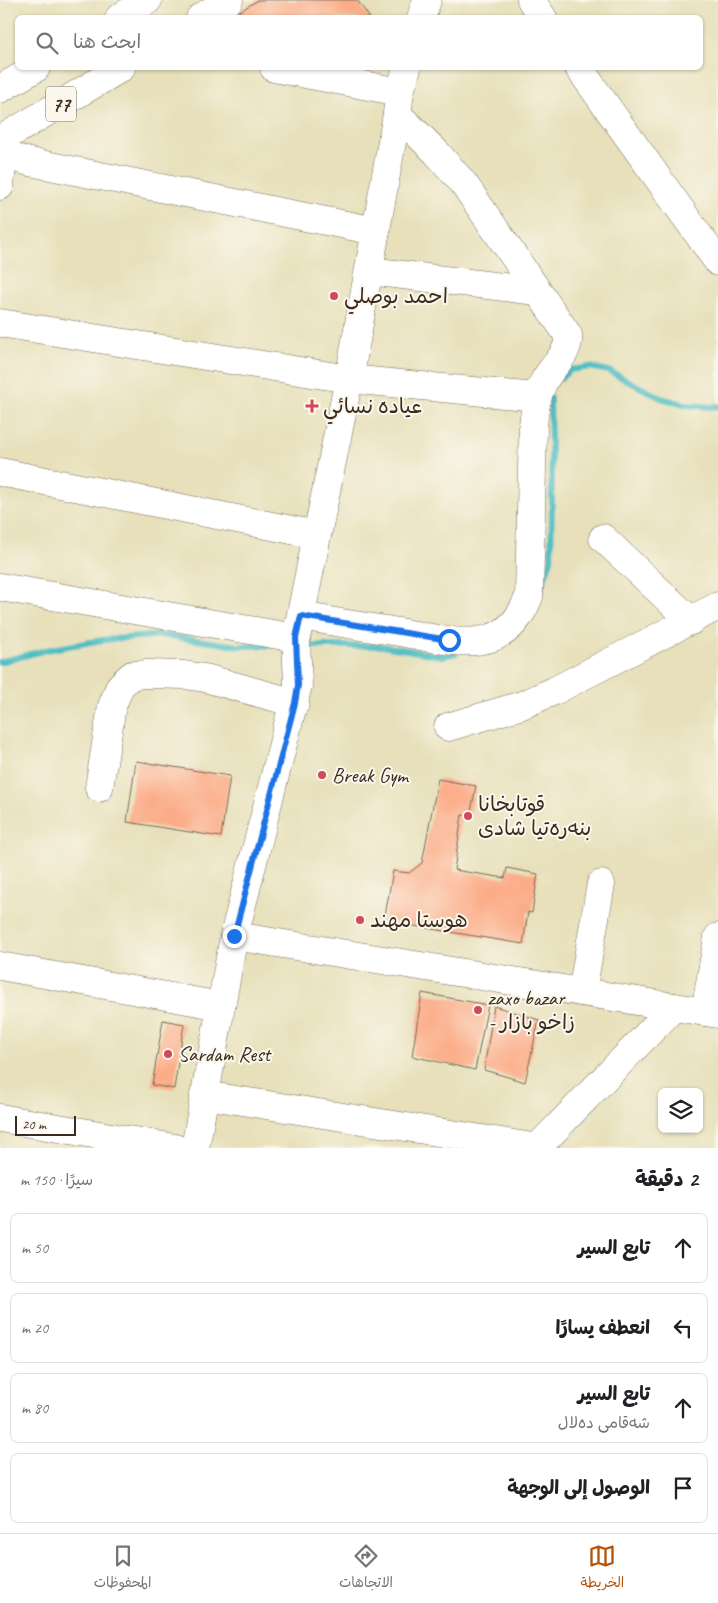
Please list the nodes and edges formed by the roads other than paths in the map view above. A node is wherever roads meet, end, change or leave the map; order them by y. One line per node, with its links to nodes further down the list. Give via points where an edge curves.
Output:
1 (114, 0): 5 (main road)
2 (148, 0): 6 (main road)
3 (229, 0): 7 (main road)
4 (531, 0): 8 (main road)
5 (118, 15)
6 (122, 15)
7 (205, 15)
8 (541, 15)
9 (33, 70): 13 (main road, 77)
10 (117, 70): 15 (main road, 77)
11 (285, 70): 14 (main road)
12 (580, 70): 18 (main road)
13 (0, 89)
14 (401, 91): 17 (main road); 20 (main road, via 438,153 464,184)
15 (1, 149): 16 (main road); 17 (main road, via 40,164)
16 (0, 186)
17 (376, 231): 19 (main road)
18 (718, 262)
19 (369, 271): 20 (main road); 22 (main road)
20 (537, 291): 23 (main road, via 564,328 569,343)
21 (0, 323): 22 (main road)
22 (349, 379): 23 (main road); 25 (main road)
23 (536, 397): 30 (main road, via 529,597 521,614 508,628 474,642)
24 (0, 472): 25 (main road)
25 (317, 535): 30 (main road)
26 (603, 538): 29 (main road)
27 (0, 587): 30 (main road)
28 (718, 606): 29 (main road)
29 (690, 621): 32 (main road, via 554,691 522,705)
30 (299, 627): 31 (main road)
31 (297, 694): 33 (main road, via 184,675 132,675 120,686 112,706); 35 (main road)
32 (448, 727)
33 (100, 788)
34 (601, 884): 38 (main road)
35 (234, 936): 38 (main road); 39 (main road)
36 (718, 937): 41 (main road)
37 (0, 966): 39 (main road)
38 (582, 992): 40 (main road)
39 (221, 1006): 42 (main road)
40 (674, 1007): 41 (main road); 46 (main road)
41 (712, 1013)
42 (204, 1095): 45 (main road); 46 (main road)
43 (0, 1118): 44 (main road)
44 (175, 1148)
45 (195, 1148)
46 (538, 1148)

